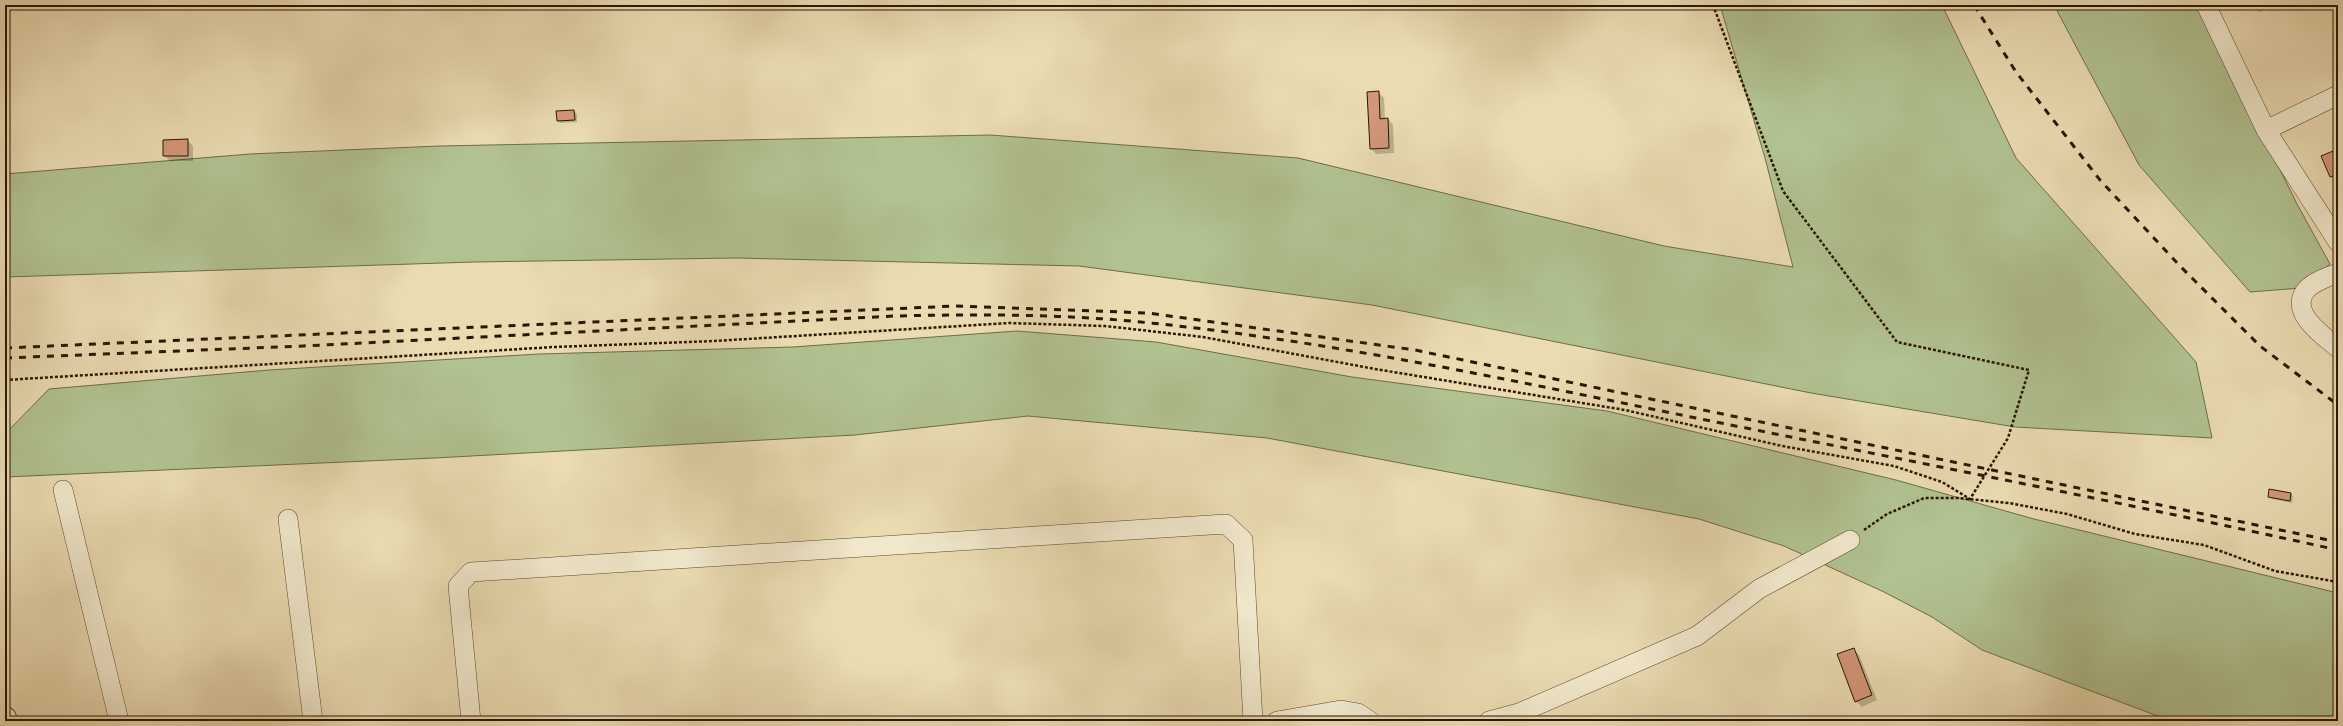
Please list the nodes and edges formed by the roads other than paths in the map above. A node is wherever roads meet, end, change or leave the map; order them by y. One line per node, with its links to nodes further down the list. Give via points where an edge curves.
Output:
1 (2206, 5): 3 (street)
2 (2338, 95): 3 (street)
3 (2266, 130): 4 (street)
4 (2338, 242)
5 (2338, 273): 6 (street, via 2307,289 2302,302 2304,315 2308,321)
6 (2338, 348)
7 (63, 490): 10 (street)
8 (288, 519): 11 (street)
9 (1850, 540): 16 (street, via 1759,589 1697,636 1519,713)
10 (118, 721)
11 (313, 721)
12 (471, 721): 13 (street, via 458,586 471,572 1226,524 1243,540)
13 (1253, 721)
14 (1277, 721): 15 (street, via 1341,710 1358,714)
15 (1370, 721)
16 (1489, 721)

